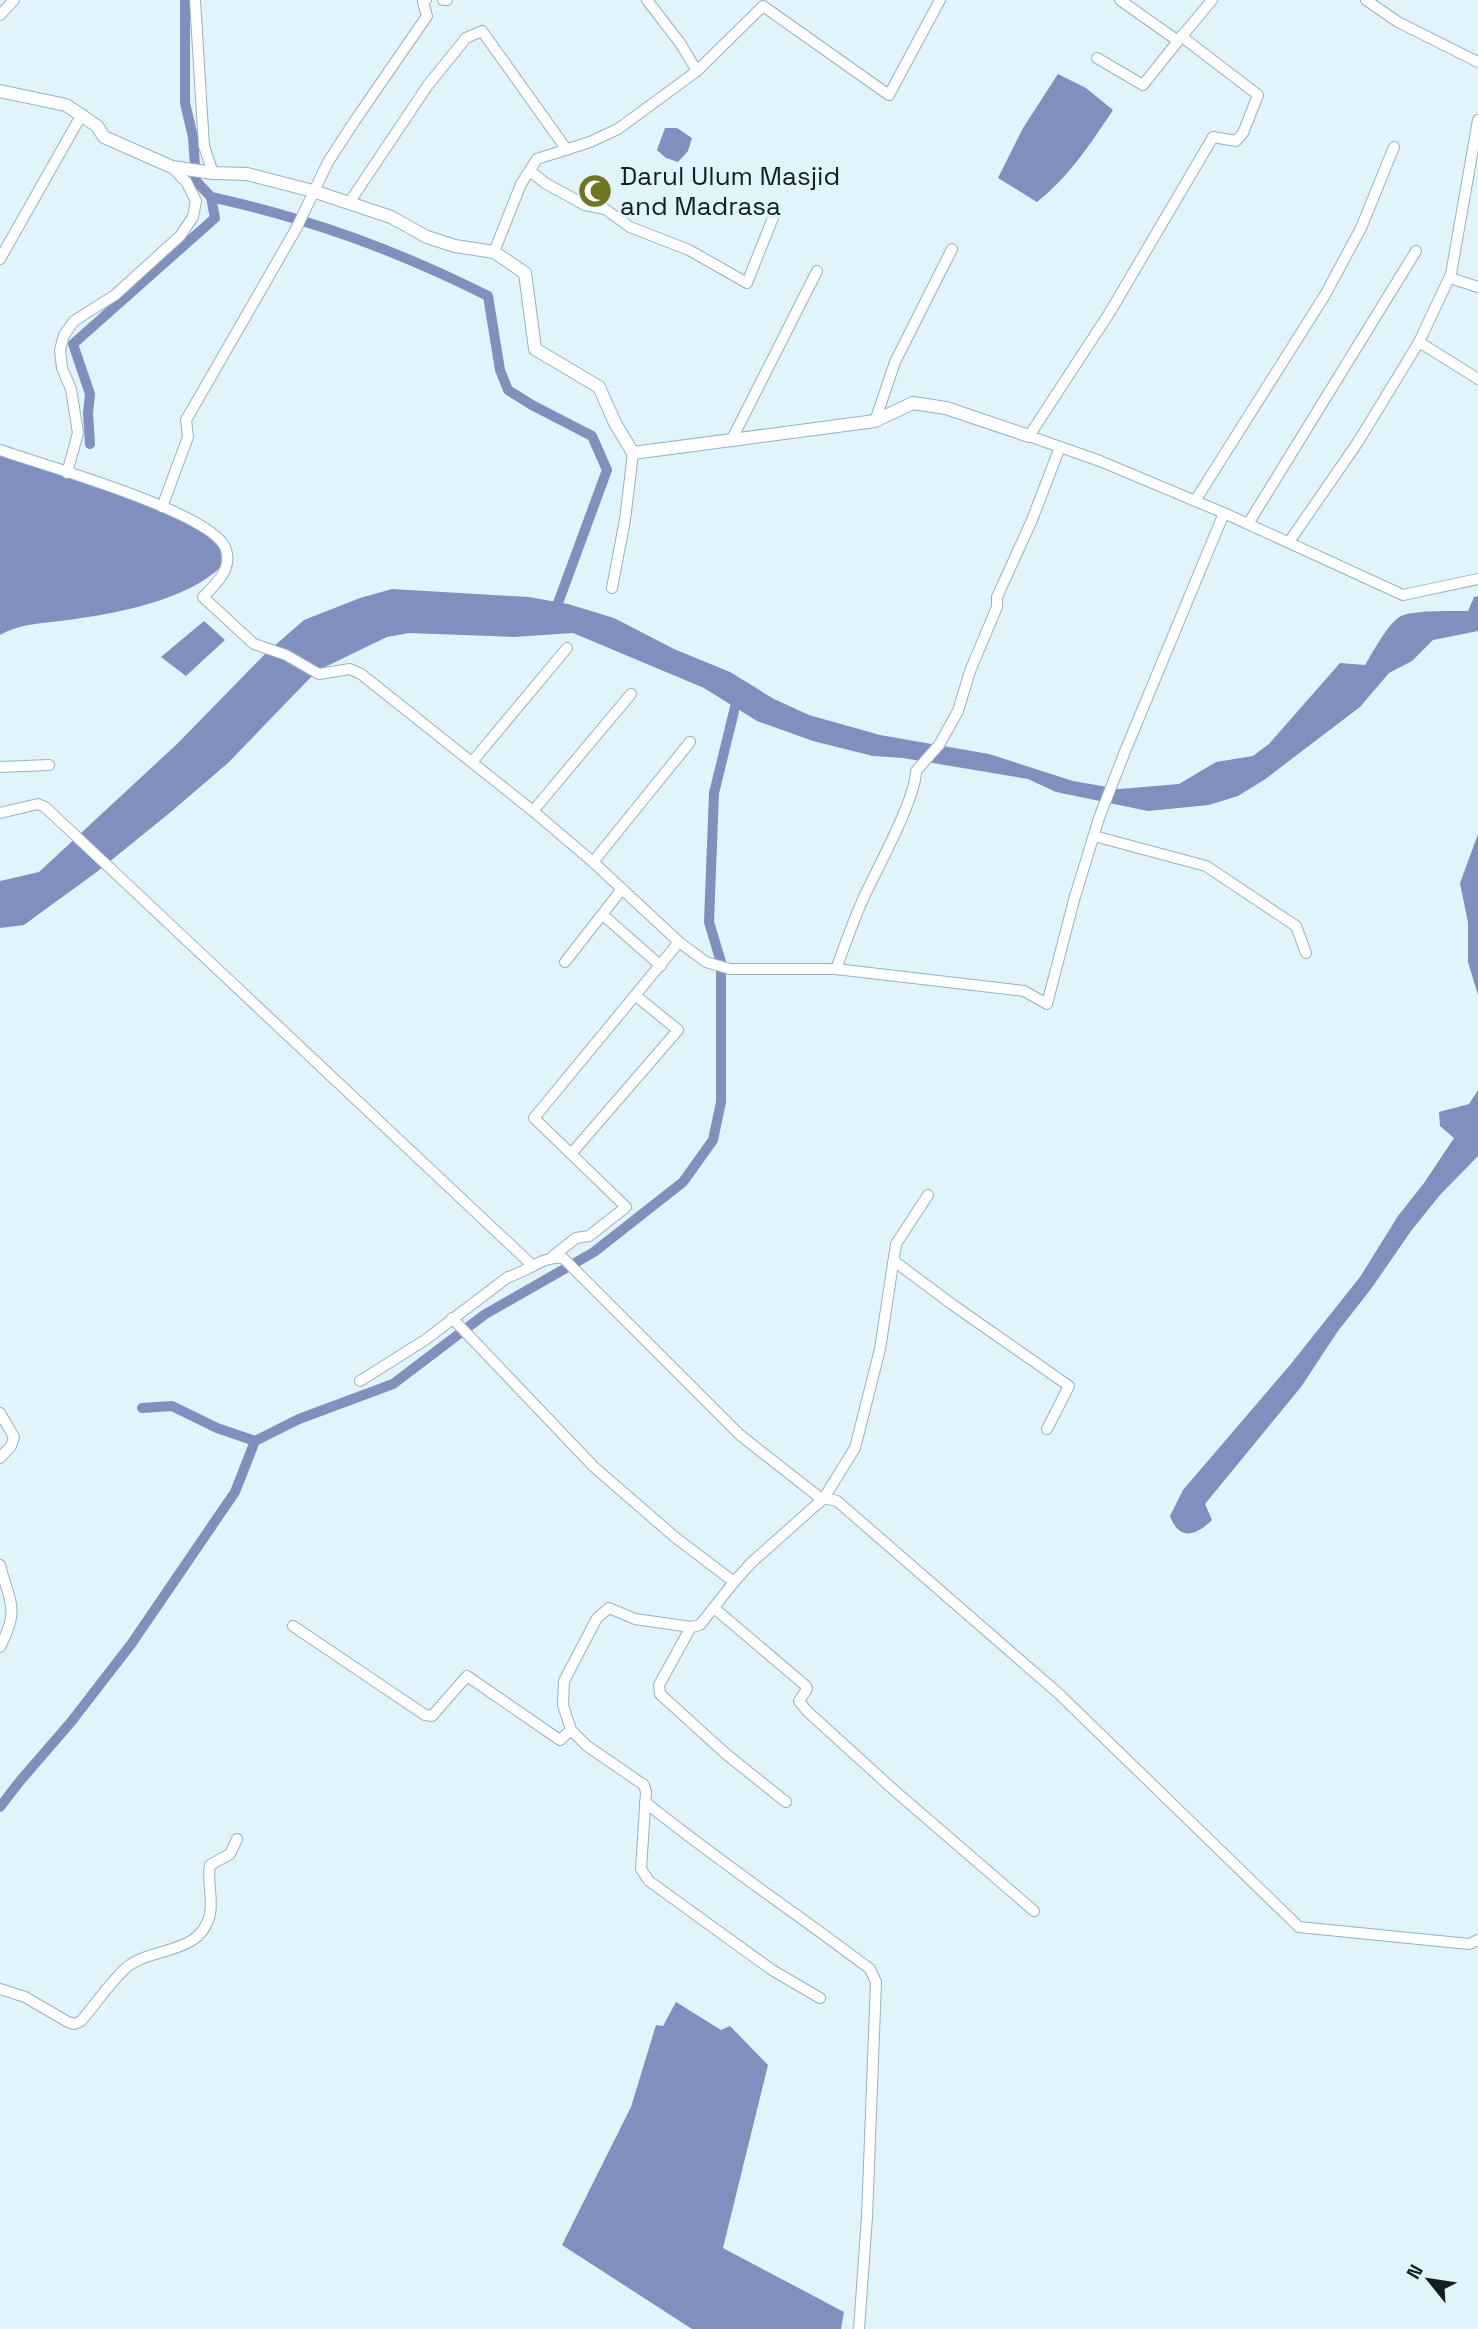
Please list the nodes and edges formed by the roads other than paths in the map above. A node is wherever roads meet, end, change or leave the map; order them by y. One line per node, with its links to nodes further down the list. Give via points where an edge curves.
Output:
1 (14, 0): 9 (street)
2 (195, 0): 21 (street, via 204,146)
3 (426, 0): 22 (street, via 427,16)
4 (648, 0): 13 (street)
5 (940, 0): 13 (street, via 889,95 763,6)
6 (1120, 0): 10 (street)
7 (1212, 0): 10 (street)
8 (1367, 0): 12 (street, via 1398,22)
9 (0, 15)
10 (1180, 39): 11 (street, via 1143,85); 35 (street, via 1258,95 1236,141 1213,137 1110,312)
11 (1097, 58)
12 (1478, 62)
13 (697, 71): 18 (street, via 618,129)
14 (0, 91): 15 (street, via 66,105)
15 (82, 114): 19 (street, via 104,137); 28 (street)
16 (1478, 120): 30 (street)
17 (1394, 147): 41 (street, via 1362,228 1325,295)
18 (567, 150): 20 (street, via 537,159); 23 (street, via 482,32 466,38 428,85)
19 (177, 168): 21 (street); 40 (street, via 196,201 193,216 180,236 64,334 62,368 71,389 78,433)
20 (530, 171): 24 (street, via 585,205 605,209 630,227 688,250 747,283); 27 (street)
21 (210, 172): 22 (street, via 247,174)
22 (313, 191): 23 (street); 42 (street, via 296,229 186,420 188,437)
23 (349, 203): 27 (street, via 391,217 427,237)
24 (776, 210)
25 (952, 249): 34 (street, via 895,362)
26 (1416, 251): 44 (street)
27 (494, 252): 39 (street, via 526,273 535,349 599,387)
28 (0, 259)
29 (817, 271): 36 (street)
30 (1450, 278): 31 (street); 32 (street)
31 (1478, 287)
32 (1419, 342): 33 (street); 45 (street)
33 (1478, 379)
34 (876, 421): 35 (street, via 913,403 946,408); 36 (street)
35 (1029, 436): 37 (street)
36 (731, 441): 39 (street)
37 (1060, 447): 41 (street); 64 (street, via 997,597 958,711 939,745 916,771)
38 (0, 450): 40 (street)
39 (633, 453): 47 (street)
40 (67, 473): 42 (street)
41 (1195, 501): 43 (street)
42 (162, 507): 51 (street, via 206,527 224,545 226,570 203,597 254,644 319,674 350,669 361,674)
43 (1224, 513): 44 (street); 56 (street)
44 (1248, 524): 45 (street)
45 (1289, 542): 46 (street, via 1403,595)
46 (1478, 579)
47 (612, 588)
48 (567, 648): 51 (street)
49 (631, 694): 54 (street)
50 (690, 742): 57 (street)
51 (472, 762): 54 (street)
52 (49, 765): 53 (street)
53 (0, 767)
54 (533, 811): 57 (street)
55 (0, 813): 70 (street, via 42,805)
56 (1094, 836): 61 (street, via 1206,866 1296,926); 64 (street, via 1047,1003 1024,991)
57 (593, 862): 58 (street)
58 (622, 889): 59 (street); 60 (street)
59 (603, 915): 62 (street); 63 (street)
60 (679, 942): 63 (street); 64 (street, via 706,962 730,969)
61 (1306, 953)
62 (565, 962)
63 (661, 966): 65 (street)
64 (836, 969)
65 (636, 996): 66 (street, via 534,1118); 66 (street, via 678,1030)
66 (571, 1154): 68 (street, via 626,1207 589,1236 576,1238)
67 (928, 1195): 69 (street, via 896,1244)
68 (558, 1257): 70 (street); 76 (street, via 740,1435)
69 (894, 1261): 74 (street, via 1069,1386); 76 (street, via 880,1349 855,1448)
70 (533, 1266): 71 (street, via 508,1277)
71 (452, 1318): 72 (street); 78 (street, via 594,1467)
72 (360, 1381)
73 (0, 1413): 75 (street, via 14,1437)
74 (1047, 1429)
75 (0, 1458)
76 (824, 1498): 78 (street); 88 (street, via 837,1501 1058,1693 1299,1927 1469,1944)
77 (0, 1565): 82 (street, via 13,1613)
78 (734, 1582): 79 (street)
79 (715, 1608): 81 (street, via 700,1625); 87 (street, via 806,1686 799,1701 807,1711)
80 (293, 1626): 83 (street, via 425,1715 432,1716 467,1676 560,1740)
81 (691, 1627): 83 (street, via 635,1619 615,1609 603,1612 564,1681 564,1706); 85 (street, via 659,1685 660,1695)
82 (0, 1647)
83 (571, 1730): 84 (street, via 644,1785)
84 (645, 1802): 90 (street, via 641,1869 649,1881 772,1970); 91 (street, via 870,1969 876,1982)
85 (786, 1802)
86 (237, 1839): 89 (street, via 230,1854 210,1865 210,1913 202,1932 189,1943 128,1967 81,2021 68,2022 25,1997)
87 (1034, 1911)
88 (1478, 1940)
89 (0, 1989)
90 (820, 1998)
91 (859, 2329)

